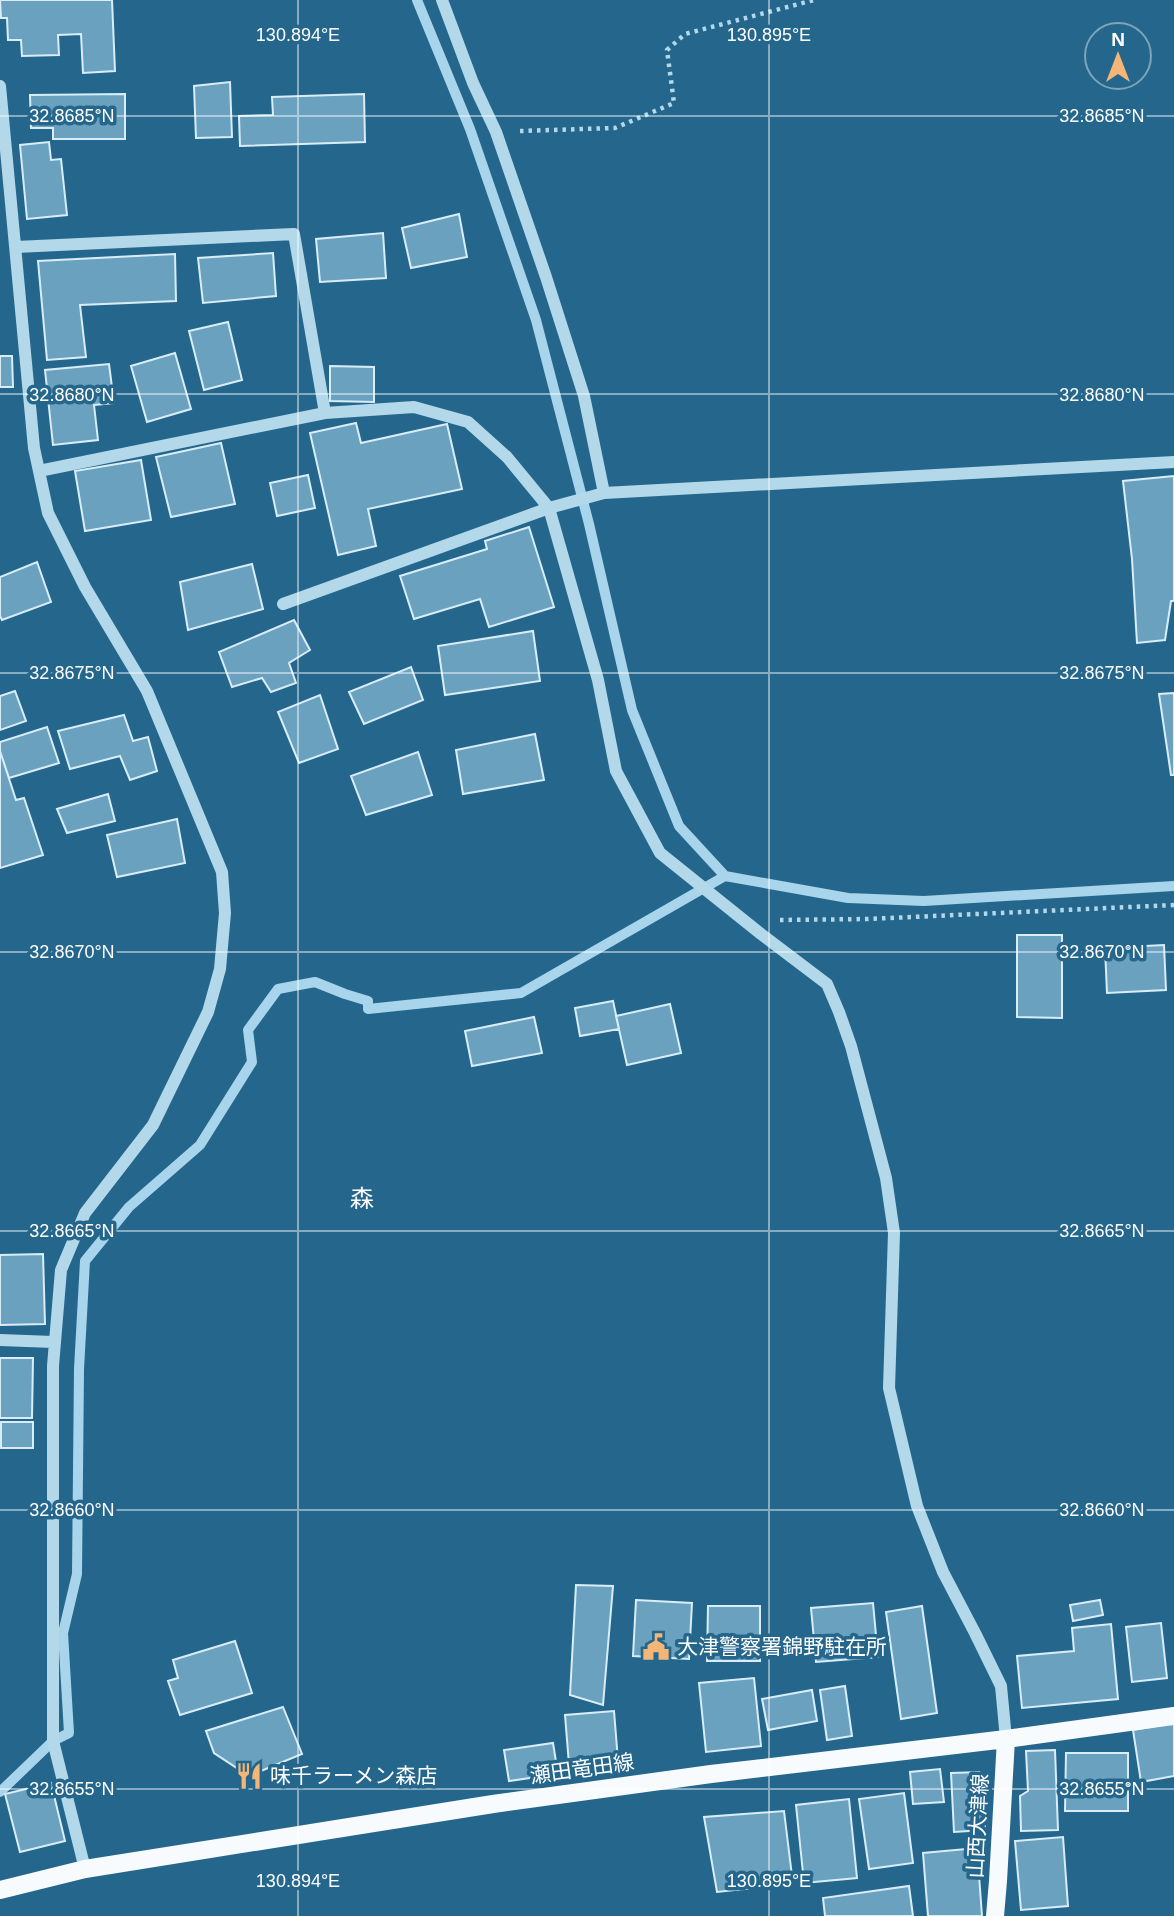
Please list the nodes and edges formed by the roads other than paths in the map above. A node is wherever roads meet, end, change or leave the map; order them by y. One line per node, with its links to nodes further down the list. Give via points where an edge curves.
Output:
1 (442, 0): 7 (street, via 496,132 546,277 584,396)
2 (0, 86): 3 (street)
3 (16, 247): 4 (street, via 294,234); 6 (street)
4 (325, 413): 6 (street); 8 (street, via 414,407 468,422 507,457)
5 (1174, 462): 7 (street)
6 (39, 471): 11 (street, via 48,513 85,587 147,691 222,872 225,913 220,969 208,1012 153,1125 85,1213 61,1270)
7 (604, 493): 8 (street)
8 (549, 508): 9 (street); 13 (street, via 598,680 615,771 660,853 827,984 851,1046 886,1178 894,1233 888,1388 921,1517 943,1572 1001,1686)
9 (283, 604)
10 (0, 1340): 11 (street)
11 (53, 1342): 14 (street, via 53,1741)
12 (1174, 1716): 13 (main road, 瀬田竜田線)
13 (1006, 1739): 14 (main road, 瀬田竜田線, via 493,1804); 16 (main road, 山西大津線)
14 (85, 1869): 15 (main road, 瀬田竜田線)
15 (0, 1890)
16 (995, 1916)

